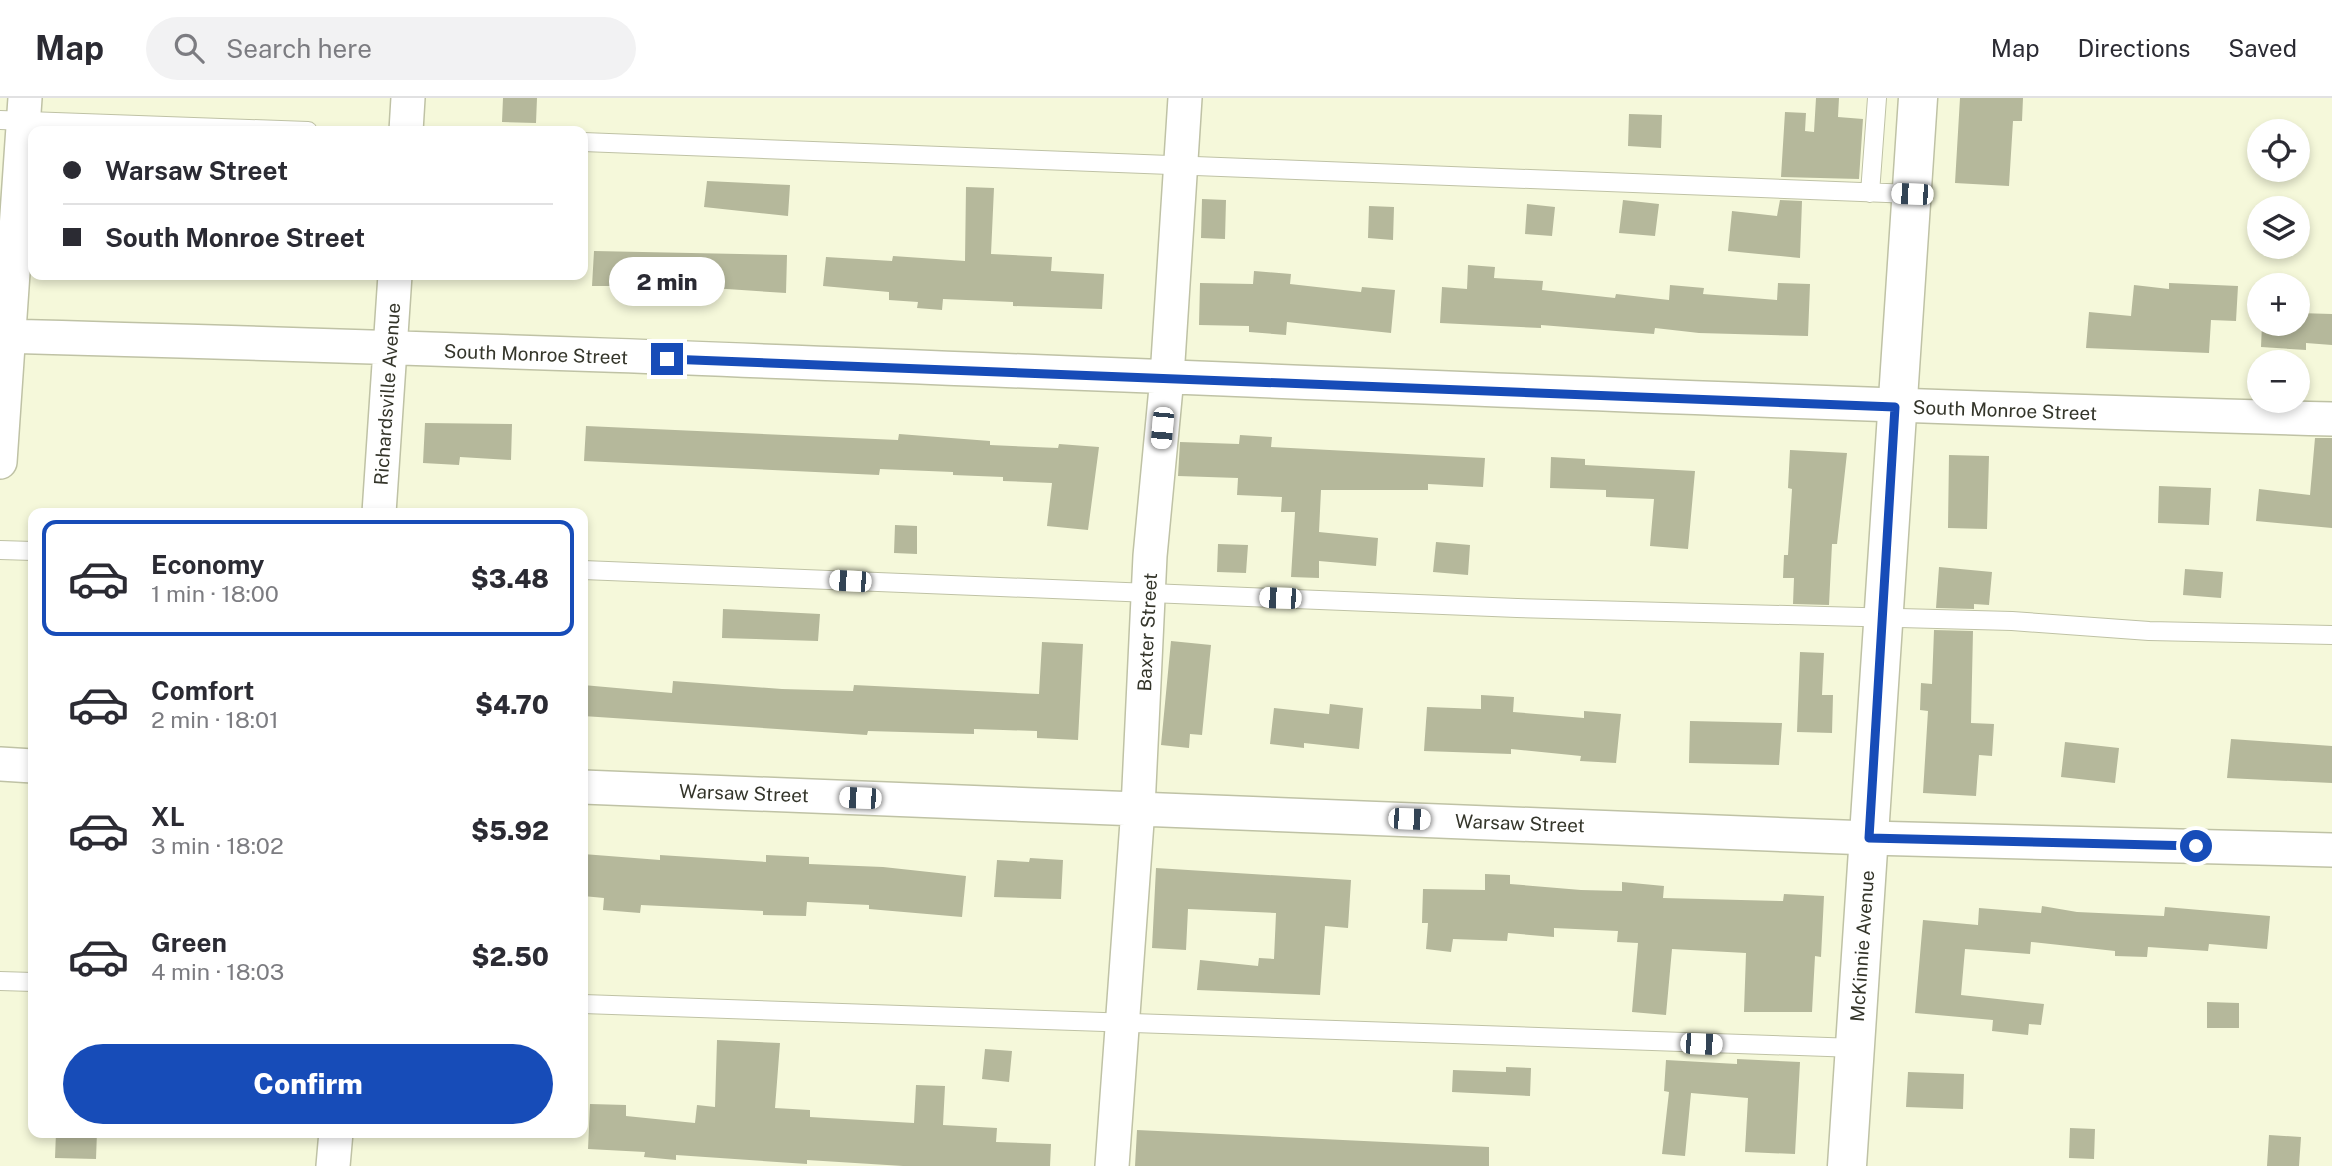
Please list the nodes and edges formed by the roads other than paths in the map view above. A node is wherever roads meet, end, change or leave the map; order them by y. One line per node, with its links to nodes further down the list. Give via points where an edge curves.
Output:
1 (408, 98): 7 (street)
2 (1185, 98): 9 (street, Baxter Street)
3 (1877, 98): 10 (lane)
4 (1918, 98): 11 (street, McKinnie Avenue)
5 (16, 113): 6 (lane); 13 (street)
6 (227, 126)
7 (405, 126)
8 (588, 142): 9 (lane)
9 (1180, 164): 10 (lane); 15 (street, Baxter Street)
10 (1870, 193): 11 (lane)
11 (1912, 194): 16 (street, McKinnie Avenue)
12 (395, 280): 14 (street, Richardsville Avenue)
13 (4, 336): 14 (street, South Monroe Street); 18 (street)
14 (390, 349): 15 (street, South Monroe Street); 19 (street, Richardsville Avenue)
15 (1167, 377): 16 (street, South Monroe Street); 23 (street, Baxter Street)
16 (1895, 407): 17 (street, South Monroe Street); 24 (street, McKinnie Avenue)
17 (2332, 419)
18 (0, 462)
19 (379, 508)
20 (0, 550): 21 (lane)
21 (28, 551)
22 (588, 570): 23 (lane)
23 (1148, 593): 24 (lane); 29 (street, Baxter Street)
24 (1881, 618): 25 (lane); 30 (street, McKinnie Avenue)
25 (2332, 635)
26 (0, 764): 27 (street)
27 (28, 766)
28 (588, 787): 29 (street, Warsaw Street)
29 (1138, 808): 30 (street, Warsaw Street); 35 (street, Baxter Street)
30 (1869, 838): 31 (street, Warsaw Street); 36 (street, McKinnie Avenue)
31 (2332, 850)
32 (0, 981): 33 (lane)
33 (28, 982)
34 (588, 1004): 35 (lane)
35 (1122, 1025): 36 (lane); 39 (street, Baxter Street)
36 (1856, 1048): 40 (street, McKinnie Avenue)
37 (335, 1138): 38 (street)
38 (333, 1166)
39 (1112, 1166)
40 (1847, 1166)

